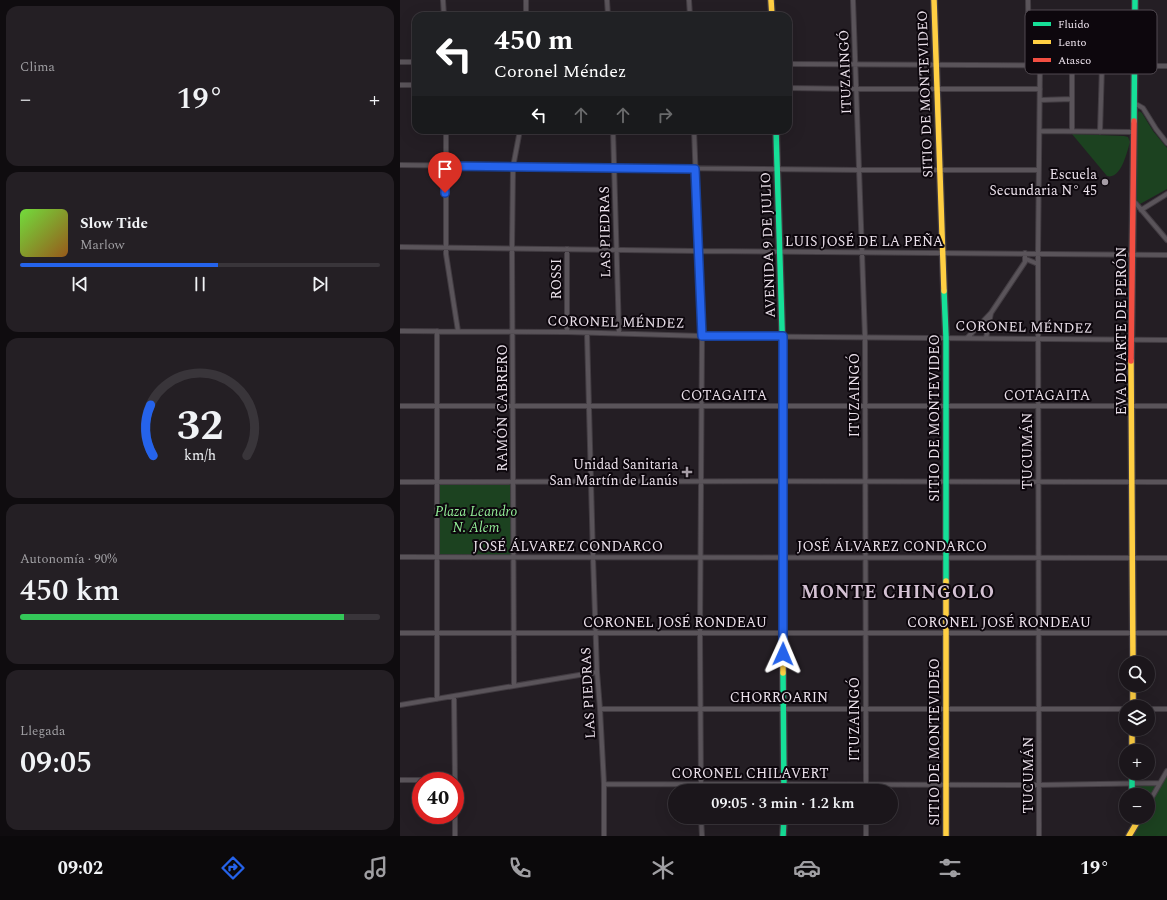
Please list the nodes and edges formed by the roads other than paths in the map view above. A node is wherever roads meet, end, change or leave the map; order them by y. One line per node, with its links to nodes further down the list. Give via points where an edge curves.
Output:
1 (443, 0): 12 (street)
2 (526, 0): 13 (street)
3 (607, 0): 14 (street)
4 (689, 0): 15 (street)
5 (771, 0): 16 (street)
6 (853, 0): 20 (street, ITUZAINGÓ)
7 (934, 0): 21 (street, SITIO DE MONTEVIDEO)
8 (1028, 0): 10 (street)
9 (1135, 0): 11 (street, EVA DUARTE DE PERÓN)
10 (1028, 10)
11 (1135, 10)
12 (444, 12)
13 (526, 12)
14 (608, 12)
15 (690, 12)
16 (772, 12)
17 (400, 62): 18 (street)
18 (412, 62)
19 (792, 64): 20 (street)
20 (855, 64): 21 (street); 30 (street, ITUZAINGÓ)
21 (936, 64): 22 (street); 31 (street, SITIO DE MONTEVIDEO)
22 (1025, 65)
23 (1040, 74): 32 (street, TUCUMÁN)
24 (1072, 74): 33 (street)
25 (1102, 74): 38 (street)
26 (1134, 74): 35 (street, EVA DUARTE DE PERÓN)
27 (400, 85): 28 (street)
28 (412, 85)
29 (792, 88): 30 (street)
30 (857, 89): 31 (street); 53 (street, ITUZAINGÓ)
31 (937, 89): 32 (street); 52 (street, SITIO DE MONTEVIDEO)
32 (1040, 89): 34 (street, TUCUMÁN)
33 (1072, 99): 34 (street); 37 (street)
34 (1040, 100): 36 (street, TUCUMÁN)
35 (1134, 103): 39 (street, EVA DUARTE DE PERÓN); 45 (street, via 1143,108)
36 (1040, 131): 37 (street); 54 (street, TUCUMÁN)
37 (1072, 132): 38 (street)
38 (1100, 132): 39 (street)
39 (1133, 132): 56 (street, EVA DUARTE DE PERÓN)
40 (446, 134): 47 (street)
41 (519, 134): 48 (street, RAMÓN CABRERO)
42 (613, 134): 49 (street, LAS PIEDRAS)
43 (694, 134): 51 (street)
44 (776, 134): 50 (street, AVENIDA 9 DE JULIO)
45 (1167, 143)
46 (400, 165): 47 (street)
47 (445, 166): 48 (street); 60 (street)
48 (513, 167): 49 (street); 61 (street, RAMÓN CABRERO)
49 (615, 167): 51 (street); 63 (street, LAS PIEDRAS)
50 (777, 168): 51 (street); 53 (street); 65 (street, AVENIDA 9 DE JULIO)
51 (695, 169): 64 (street)
52 (940, 169): 53 (street); 54 (street); 67 (street, SITIO DE MONTEVIDEO)
53 (859, 170): 66 (street, ITUZAINGÓ)
54 (1039, 170): 69 (street, TUCUMÁN)
55 (1167, 194): 57 (street)
56 (1133, 200): 57 (street); 70 (street, EVA DUARTE DE PERÓN)
57 (1141, 210): 58 (street)
58 (1167, 240)
59 (400, 247): 60 (street, LUIS JOSÉ DE LA PEÑA)
60 (446, 248): 61 (street, LUIS JOSÉ DE LA PEÑA); 77 (street)
61 (512, 248): 62 (street, LUIS JOSÉ DE LA PEÑA); 78 (street, RAMÓN CABRERO)
62 (567, 249): 63 (street, LUIS JOSÉ DE LA PEÑA); 79 (street, ROSSI)
63 (617, 250): 64 (street, LUIS JOSÉ DE LA PEÑA); 81 (street, LAS PIEDRAS)
64 (698, 251): 65 (street, LUIS JOSÉ DE LA PEÑA); 82 (street)
65 (780, 252): 66 (street, LUIS JOSÉ DE LA PEÑA); 83 (street, AVENIDA 9 DE JULIO)
66 (861, 252): 67 (street, LUIS JOSÉ DE LA PEÑA); 84 (street, ITUZAINGÓ)
67 (943, 253): 68 (street, LUIS JOSÉ DE LA PEÑA); 85 (street, SITIO DE MONTEVIDEO)
68 (1025, 253): 69 (street, LUIS JOSÉ DE LA PEÑA); 72 (street)
69 (1038, 254): 70 (street, LUIS JOSÉ DE LA PEÑA); 73 (street, TUCUMÁN)
70 (1133, 254): 71 (street, LUIS JOSÉ DE LA PEÑA); 89 (street, EVA DUARTE DE PERÓN)
71 (1167, 255)
72 (1026, 259): 73 (street); 74 (street)
73 (1038, 264): 88 (street, TUCUMÁN)
74 (991, 314): 86 (street); 87 (street)
75 (400, 331): 76 (street, CORONEL MÉNDEZ)
76 (437, 331): 77 (street, CORONEL MÉNDEZ); 92 (street)
77 (458, 331): 78 (street, CORONEL MÉNDEZ)
78 (513, 331): 79 (street, CORONEL MÉNDEZ); 93 (street, RAMÓN CABRERO)
79 (567, 332): 80 (street, CORONEL MÉNDEZ)
80 (587, 333): 81 (street, CORONEL MÉNDEZ); 94 (street, LAS PIEDRAS)
81 (619, 334): 82 (street, CORONEL MÉNDEZ)
82 (702, 336): 83 (street, CORONEL MÉNDEZ); 100 (street)
83 (783, 336): 84 (street, CORONEL MÉNDEZ); 95 (street, AVENIDA 9 DE JULIO)
84 (865, 337): 85 (street, CORONEL MÉNDEZ); 96 (street, ITUZAINGÓ)
85 (946, 337): 86 (street, CORONEL MÉNDEZ); 101 (street, SITIO DE MONTEVIDEO)
86 (968, 337): 87 (street, CORONEL MÉNDEZ)
87 (986, 338): 88 (street, CORONEL MÉNDEZ)
88 (1038, 338): 89 (street, CORONEL MÉNDEZ); 97 (street, TUCUMÁN)
89 (1132, 340): 90 (street, CORONEL MÉNDEZ); 98 (street, EVA DUARTE DE PERÓN)
90 (1167, 340)
91 (400, 406): 92 (street, COTAGAITA)
92 (437, 406): 93 (street, COTAGAITA); 105 (street)
93 (513, 406): 94 (street, COTAGAITA); 102 (street, RAMÓN CABRERO)
94 (589, 406): 100 (street, COTAGAITA); 103 (street, LAS PIEDRAS)
95 (783, 406): 96 (street, COTAGAITA); 100 (street, COTAGAITA); 107 (street, AVENIDA 9 DE JULIO)
96 (866, 406): 101 (street, COTAGAITA); 108 (street, ITUZAINGÓ)
97 (1038, 406): 98 (street, COTAGAITA); 101 (street, COTAGAITA); 112 (street, TUCUMÁN)
98 (1132, 406): 99 (street, COTAGAITA); 110 (street, EVA DUARTE DE PERÓN)
99 (1167, 406)
100 (702, 407): 106 (street)
101 (946, 407): 109 (street, SITIO DE MONTEVIDEO)
102 (514, 481): 103 (street); 105 (street); 115 (street, RAMÓN CABRERO)
103 (591, 481): 106 (street); 116 (street, LAS PIEDRAS)
104 (400, 482): 105 (street)
105 (438, 482): 114 (street)
106 (701, 482): 107 (street); 118 (street)
107 (783, 482): 108 (street); 117 (street, AVENIDA 9 DE JULIO)
108 (865, 482): 109 (street); 119 (street, ITUZAINGÓ)
109 (946, 482): 112 (street); 120 (street, SITIO DE MONTEVIDEO)
110 (1132, 482): 111 (street); 112 (street); 122 (street, EVA DUARTE DE PERÓN)
111 (1167, 482)
112 (1038, 483): 121 (street, TUCUMÁN)
113 (400, 557): 114 (street, JOSÉ ÁLVAREZ CONDARCO)
114 (438, 557): 115 (street, JOSÉ ÁLVAREZ CONDARCO); 125 (street)
115 (513, 557): 116 (street, JOSÉ ÁLVAREZ CONDARCO); 126 (street, RAMÓN CABRERO)
116 (593, 557): 118 (street, JOSÉ ÁLVAREZ CONDARCO); 127 (street, LAS PIEDRAS)
117 (783, 557): 118 (street, JOSÉ ÁLVAREZ CONDARCO); 119 (street, JOSÉ ÁLVAREZ CONDARCO); 129 (street, AVENIDA 9 DE JULIO)
118 (701, 558): 128 (street)
119 (865, 558): 120 (street, JOSÉ ÁLVAREZ CONDARCO); 130 (street, ITUZAINGÓ)
120 (946, 558): 121 (street, JOSÉ ÁLVAREZ CONDARCO); 131 (street, SITIO DE MONTEVIDEO)
121 (1038, 558): 122 (street, JOSÉ ÁLVAREZ CONDARCO); 132 (street, TUCUMÁN)
122 (1133, 558): 123 (street, JOSÉ ÁLVAREZ CONDARCO); 133 (street, EVA DUARTE DE PERÓN)
123 (1167, 558)
124 (400, 633): 125 (street, CORONEL JOSÉ RONDEAU)
125 (438, 633): 126 (street, CORONEL JOSÉ RONDEAU); 139 (street)
126 (514, 633): 127 (street, CORONEL JOSÉ RONDEAU); 137 (street, RAMÓN CABRERO)
127 (596, 633): 128 (street, CORONEL JOSÉ RONDEAU); 136 (street, LAS PIEDRAS)
128 (700, 633): 129 (street, CORONEL JOSÉ RONDEAU); 141 (street)
129 (784, 633): 130 (street, CORONEL JOSÉ RONDEAU); 144 (street, AVENIDA 9 DE JULIO)
130 (865, 633): 131 (street, CORONEL JOSÉ RONDEAU); 142 (street, ITUZAINGÓ)
131 (946, 633): 132 (street, CORONEL JOSÉ RONDEAU); 145 (street, SITIO DE MONTEVIDEO)
132 (1039, 633): 133 (street, CORONEL JOSÉ RONDEAU); 146 (street, TUCUMÁN)
133 (1133, 633): 134 (street, CORONEL JOSÉ RONDEAU); 135 (street, EVA DUARTE DE PERÓN)
134 (1167, 633)
135 (1133, 656)
136 (597, 672): 137 (street); 143 (street, LAS PIEDRAS)
137 (514, 686): 138 (street)
138 (454, 696): 139 (street); 151 (street)
139 (437, 699): 140 (street)
140 (400, 704)
141 (701, 708): 143 (street, CHORROARIN); 144 (street, CHORROARIN); 158 (street)
142 (865, 708): 144 (street, CHORROARIN); 145 (street, CHORROARIN); 160 (street, ITUZAINGÓ)
143 (600, 709): 156 (street, LAS PIEDRAS)
144 (783, 709): 159 (street, AVENIDA 9 DE JULIO)
145 (946, 709): 146 (street, CHORROARIN); 161 (street, SITIO DE MONTEVIDEO)
146 (1039, 709): 147 (street, CHORROARIN); 163 (street, TUCUMÁN)
147 (1119, 709)
148 (1155, 709): 149 (street)
149 (1167, 709)
150 (1167, 771): 155 (street)
151 (455, 772)
152 (400, 780): 153 (street)
153 (412, 780)
154 (1132, 783): 155 (street, CORONEL CHILAVERT); 163 (street, CORONEL CHILAVERT); 164 (street)
155 (1160, 783): 165 (street)
156 (604, 784): 157 (street, CORONEL CHILAVERT); 172 (street, LAS PIEDRAS)
157 (668, 784)
158 (701, 784)
159 (784, 784)
160 (866, 784)
161 (946, 784): 162 (street, CORONEL CHILAVERT); 163 (street, CORONEL CHILAVERT); 176 (street, SITIO DE MONTEVIDEO)
162 (898, 785)
163 (1038, 785): 177 (street, TUCUMÁN)
164 (1132, 788)
165 (1155, 792)
166 (455, 824): 171 (street)
167 (701, 824): 173 (street)
168 (784, 824): 174 (street)
169 (866, 824): 175 (street)
170 (1136, 824): 178 (street)
171 (455, 836)
172 (604, 836)
173 (702, 836)
174 (783, 836)
175 (866, 836)
176 (946, 836)
177 (1039, 836)
178 (1129, 836)

